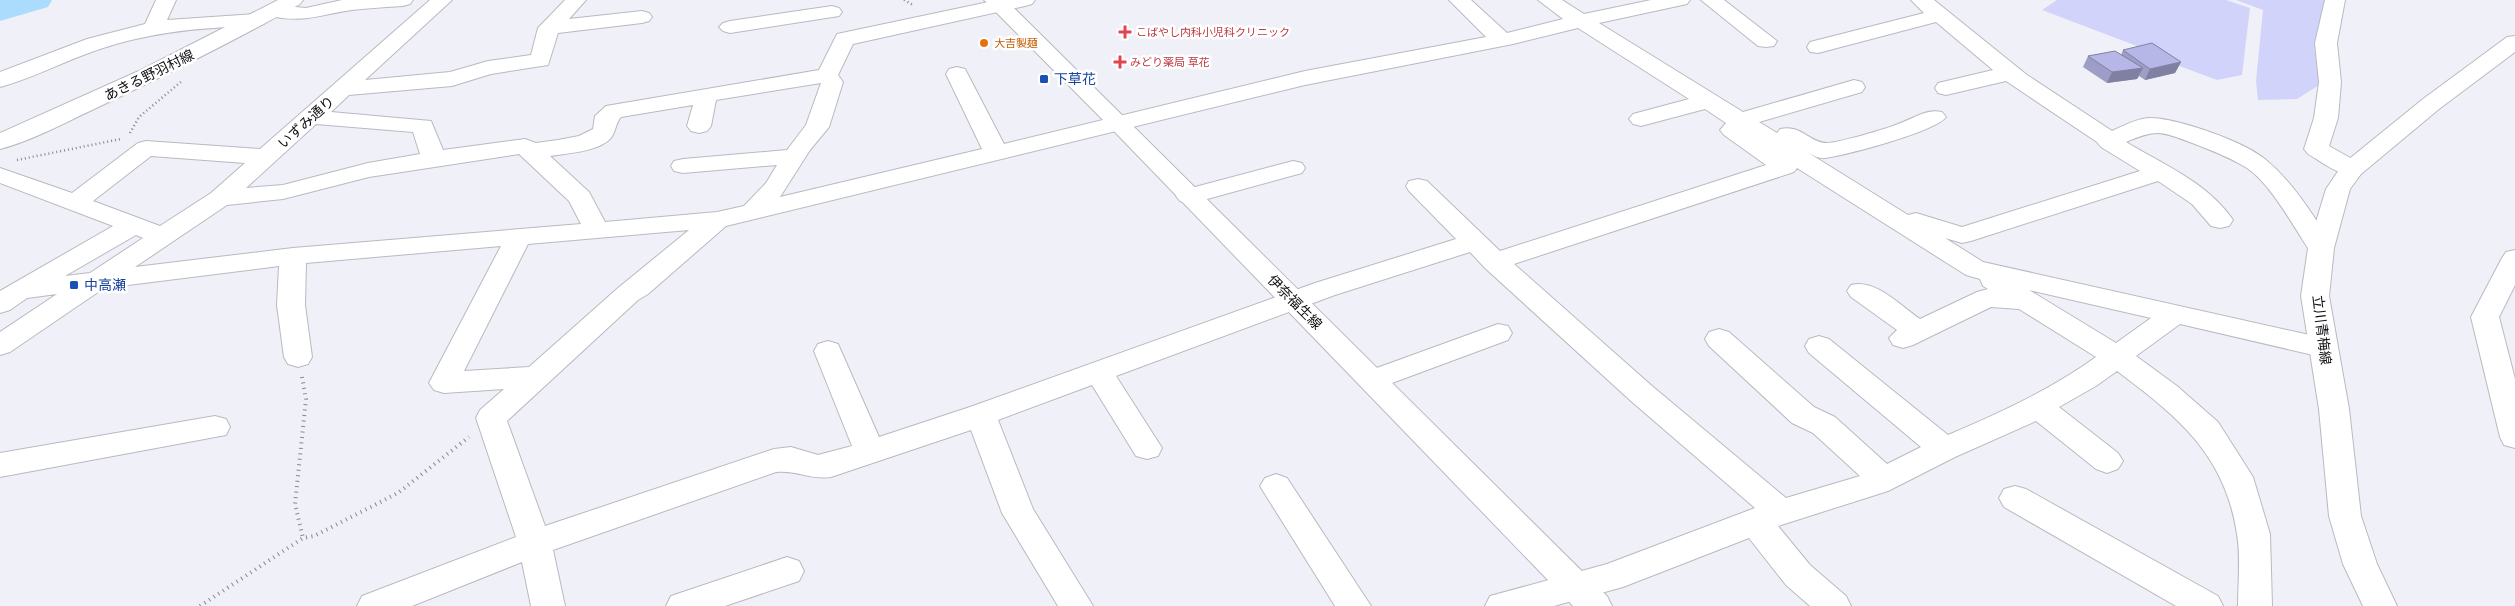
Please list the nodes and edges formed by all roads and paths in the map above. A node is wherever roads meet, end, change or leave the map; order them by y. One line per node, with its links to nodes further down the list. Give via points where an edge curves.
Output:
1 (166, 0): 21 (street)
2 (293, 0): 15 (street, あきる野羽村線)
3 (403, 0): 15 (street, via 352,4 306,14)
4 (443, 0): 34 (street, いずみ通り)
5 (576, 0): 20 (street)
6 (1025, 0): 13 (street)
7 (1459, 0): 23 (street)
8 (1548, 0): 18 (street)
9 (1680, 0): 18 (street)
10 (1711, 0): 24 (street)
11 (1921, 0): 16 (street)
12 (2335, 0): 53 (street, via 2326,43 2330,82 2326,118 2316,149)
13 (997, 3): 22 (street); 40 (street, 伊奈福生線)
14 (831, 6): 19 (street); 22 (street, via 842,18)
15 (265, 15): 21 (street); 44 (street, あきる野羽村線, via 169,66)
16 (1939, 15): 26 (street); 27 (street)
17 (642, 17): 20 (street)
18 (1580, 21): 23 (street); 36 (street)
19 (730, 27)
20 (549, 28): 34 (street, via 540,60 488,68 452,79)
21 (153, 29): 31 (street, via 73,51)
22 (845, 38): 29 (street)
23 (1502, 40): 40 (street, via 1305,78)
24 (1766, 41)
25 (2515, 42): 53 (street, 立川青梅線, via 2431,104)
26 (1818, 47)
27 (2010, 73): 33 (street); 43 (street)
28 (957, 74): 46 (street)
29 (827, 75): 35 (street); 47 (street, via 832,82 817,127)
30 (188, 76): 52 (path, via 139,117 127,138)
31 (0, 80)
32 (1854, 87): 41 (street, via 1745,119)
33 (1946, 88)
34 (343, 89): 37 (street, いずみ通り)
35 (706, 96): 42 (street); 45 (street, via 614,112 607,116 600,136 587,142)
36 (1707, 101): 39 (street); 41 (street)
37 (312, 117): 48 (street, いずみ通り); 49 (street, via 423,126)
38 (1934, 118): 41 (street, via 1905,130 1824,151 1760,122)
39 (1641, 119)
40 (1118, 122): 46 (street); 56 (street, 伊奈福生線)
41 (1741, 123): 59 (street); 71 (street, via 1732,130 1785,167)
42 (699, 126)
43 (2110, 140): 54 (street); 68 (street, via 2147,125 2168,126 2228,148 2256,164 2276,185)
44 (0, 142)
45 (532, 151): 49 (street, via 525,146); 64 (street, via 580,197)
46 (996, 152): 60 (street)
47 (795, 156): 50 (street); 60 (street, via 776,187)
48 (268, 157): 57 (street, いずみ通り); 58 (street, via 146,148)
49 (434, 159): 57 (street, via 350,174 283,192)
50 (683, 166)
51 (1293, 168): 56 (street)
52 (5, 169): 58 (street)
53 (2352, 169): 68 (street, 立川青梅線, via 2338,189)
54 (2160, 173): 59 (street, via 1962,235); 62 (street, via 2209,203)
55 (1418, 186): 67 (street)
56 (1190, 196): 77 (street, 伊奈福生線)
57 (220, 198): 65 (street, いずみ通り)
58 (75, 203): 63 (street)
59 (1880, 210): 72 (street)
60 (753, 212): 61 (street)
61 (717, 220): 64 (street); 88 (street, via 628,294)
62 (2220, 220)
63 (134, 225): 65 (street); 75 (street)
64 (597, 230): 66 (street)
65 (163, 236): 73 (street, いずみ通り)
66 (519, 236): 69 (street); 88 (street, via 444,384)
67 (1473, 242): 71 (street); 77 (street)
68 (2320, 248): 83 (street, 立川青梅線, via 2315,296)
69 (293, 256): 73 (street); 86 (street, via 291,306)
70 (2514, 260): 94 (street, via 2485,317)
71 (1494, 262): 103 (street)
72 (1975, 269): 76 (street); 78 (street)
73 (95, 280): 75 (street); 81 (street, いずみ通り)
74 (1861, 291): 76 (street, via 1910,334 1987,298)
75 (10, 297)
76 (2026, 300): 85 (street)
77 (1294, 301): 87 (street); 89 (street, 伊奈福生線)
78 (2175, 314): 83 (street); 85 (street)
79 (1498, 333): 89 (street)
80 (1719, 339): 100 (street, via 1803,415 1824,425)
81 (0, 345)
82 (1819, 346): 96 (street)
83 (2322, 347): 118 (street, 立川青梅線, via 2334,409 2345,516 2360,564)
84 (828, 351): 97 (street)
85 (2116, 356): 90 (street, via 2086,380); 117 (street, via 2167,393 2207,430 2237,477 2254,534)
86 (298, 357): 104 (path, via 306,399 295,504)
87 (1098, 372): 91 (street); 95 (street)
88 (538, 377): 92 (street)
89 (1373, 380): 107 (street, 伊奈福生線)
90 (2037, 406): 96 (street); 98 (street)
91 (981, 415): 97 (street); 113 (street, via 1018,513)
92 (491, 418): 104 (path, via 398,493 314,536); 105 (street)
93 (215, 427): 99 (street)
94 (2515, 437)
95 (1147, 448)
96 (1944, 449): 100 (street)
97 (870, 452): 105 (street, via 818,467 791,459 774,461)
98 (2108, 462)
99 (0, 465)
100 (1883, 479): 103 (street)
101 (1276, 486): 114 (street)
102 (2015, 498): 116 (street)
103 (1768, 516): 107 (street, via 1611,576); 115 (street, via 1798,576)
104 (303, 538): 109 (path)
105 (535, 543): 110 (street); 111 (street)
106 (787, 571): 112 (street)
107 (1586, 597): 108 (street)
108 (1511, 605)
109 (200, 606)
110 (374, 606)
111 (548, 606)
112 (683, 606)
113 (1076, 606)
114 (1354, 606)
115 (1834, 606)
116 (2206, 606)
117 (2255, 606)
118 (2380, 606)

